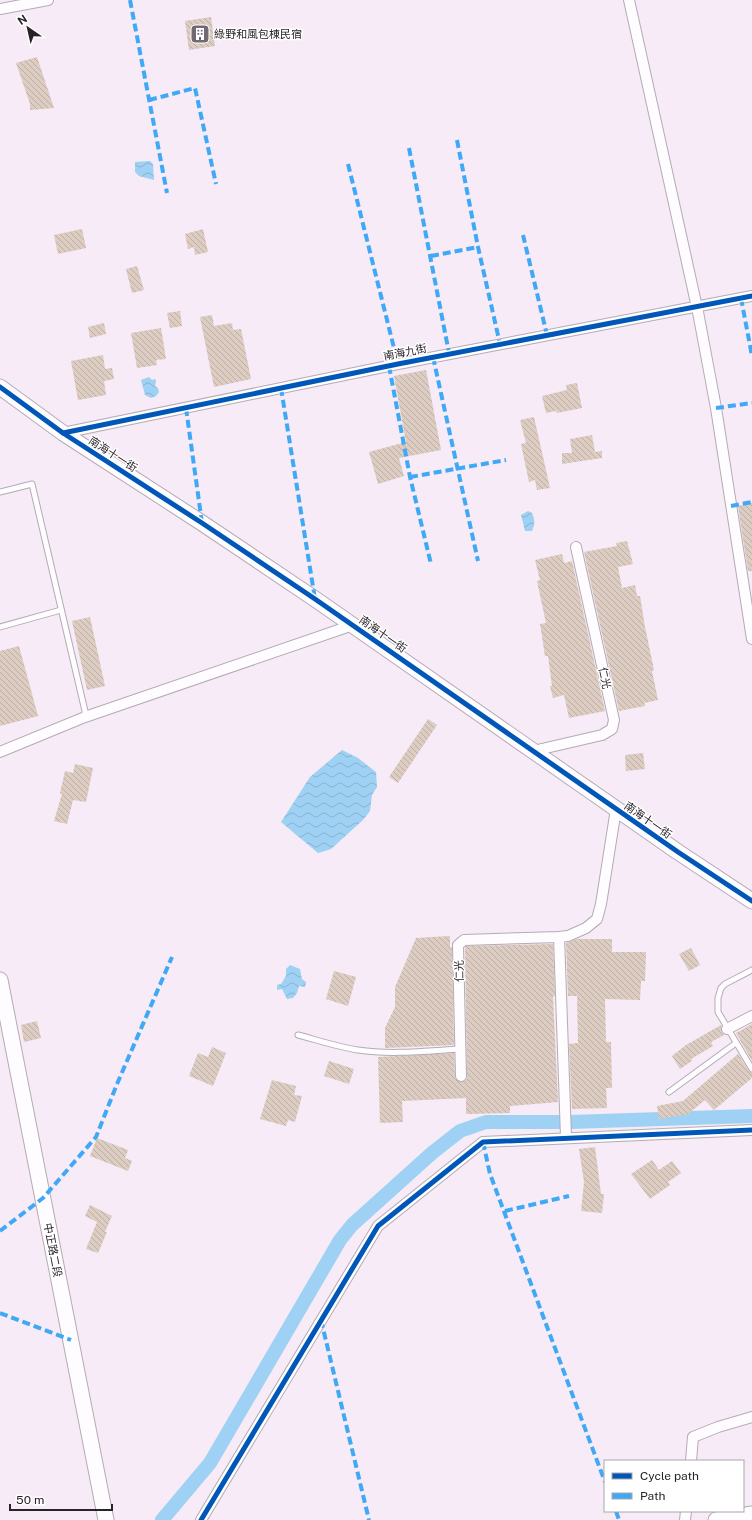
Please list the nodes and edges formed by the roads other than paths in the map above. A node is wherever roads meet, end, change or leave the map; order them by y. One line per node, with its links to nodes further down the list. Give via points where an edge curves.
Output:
1 (48, 0): 3 (street)
2 (629, 0): 5 (street)
3 (0, 9)
4 (752, 296): 5 (street, 南海九街)
5 (696, 307): 7 (street, 南海九街, via 398,364); 13 (street, via 716,408)
6 (0, 386): 7 (street, 南海十一街)
7 (63, 433): 11 (street, 南海十一街)
8 (0, 492): 10 (lane, via 32,484)
9 (576, 547): 15 (street, 仁光, via 614,720 612,729 602,735)
10 (61, 610): 12 (lane); 14 (lane)
11 (353, 625): 14 (street); 15 (street, 南海十一街)
12 (0, 626)
13 (752, 639)
14 (85, 717): 16 (street)
15 (533, 751): 17 (street, 南海十一街)
16 (0, 752)
17 (616, 809): 18 (street, 南海十一街); 19 (street, 仁光, via 602,904 597,919 586,928)
18 (752, 901)
19 (559, 937): 26 (street, 仁光, via 464,940 458,945); 31 (street)
20 (752, 970): 23 (lane, via 721,988 718,1012)
21 (0, 980): 35 (street, 中正路二段)
22 (752, 1016): 23 (street)
23 (728, 1029): 25 (lane)
24 (298, 1035): 26 (lane, via 355,1050 396,1052)
25 (736, 1043): 27 (lane); 29 (lane)
26 (459, 1049): 28 (street, 仁光)
27 (752, 1069)
28 (461, 1076)
29 (669, 1092)
30 (752, 1130): 31 (street)
31 (566, 1137): 36 (street, via 483,1142 378,1226)
32 (752, 1417): 33 (street, via 693,1437)
33 (691, 1460)
34 (752, 1514): 37 (street)
35 (106, 1520)
36 (201, 1520)
37 (716, 1520)

